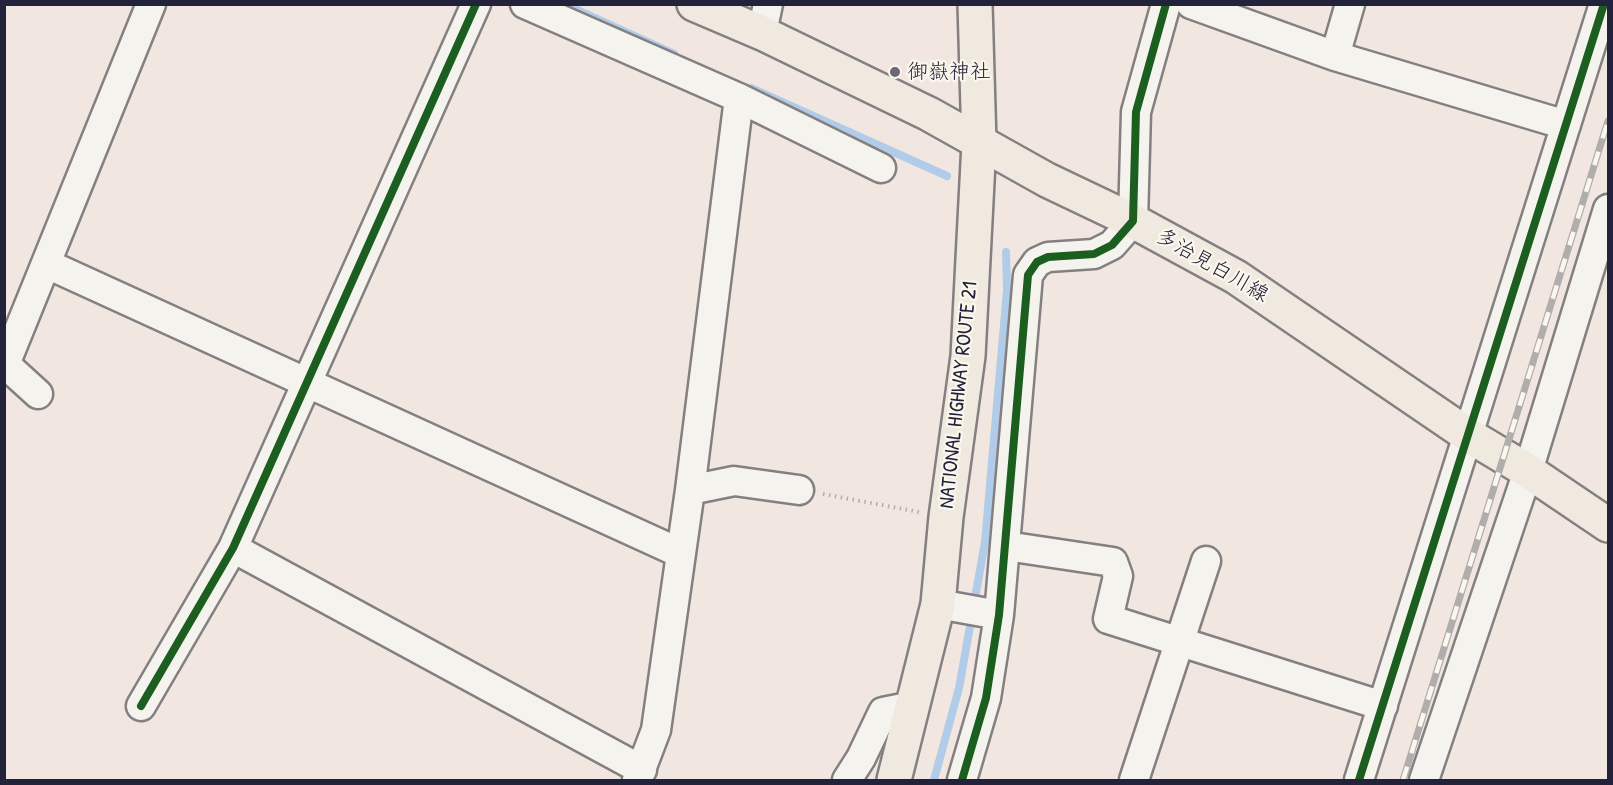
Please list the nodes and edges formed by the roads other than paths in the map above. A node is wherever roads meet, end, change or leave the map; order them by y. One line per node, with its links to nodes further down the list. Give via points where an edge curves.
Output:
1 (151, 4): 18 (street)
2 (476, 4): 20 (street)
3 (525, 4): 12 (street)
4 (694, 4): 10 (main road, 多治見白川線)
5 (975, 4): 14 (main road, NATIONAL HIGHWAY ROUTE 21)
6 (1166, 4): 17 (street, via 1136,112)
7 (1191, 4): 11 (street)
8 (1350, 4): 11 (street)
9 (1604, 4): 13 (street)
10 (765, 19): 14 (main road, 多治見白川線)
11 (1335, 56): 13 (street)
12 (739, 98): 15 (street); 24 (street)
13 (1566, 125): 22 (street)
14 (979, 143): 17 (main road, 多治見白川線); 31 (main road, NATIONAL HIGHWAY ROUTE 21, via 968,356)
15 (881, 168)
16 (1608, 209): 23 (street)
17 (1133, 220): 22 (main road, 多治見白川線, via 1236,277); 27 (street, via 1112,245 1094,254 1048,257 1037,262 1028,276)
18 (47, 264): 19 (street); 20 (street)
19 (5, 364): 21 (street)
20 (307, 381): 28 (street); 29 (street)
21 (39, 394)
22 (1468, 435): 23 (main road, 多治見白川線); 36 (street)
23 (1528, 471): 26 (main road, 多治見白川線); 43 (street)
24 (690, 490): 25 (street, via 734,481); 29 (street)
25 (799, 490)
26 (1608, 525)
27 (1006, 546): 32 (street); 33 (street, via 1113,562 1118,576 1108,619)
28 (232, 548): 34 (street); 37 (street)
29 (681, 553): 37 (street, via 656,730)
30 (1206, 561): 33 (street)
31 (938, 604): 32 (street); 35 (main road, NATIONAL HIGHWAY ROUTE 21)
32 (999, 615): 40 (street, via 986,698)
33 (1180, 641): 36 (street); 41 (street)
34 (141, 706)
35 (913, 706): 38 (street, via 883,712); 39 (main road, NATIONAL HIGHWAY ROUTE 21)
36 (1383, 706): 42 (street)
37 (640, 775)
38 (847, 780)
39 (894, 780)
40 (962, 780)
41 (1134, 780)
42 (1359, 780)
43 (1424, 780)

